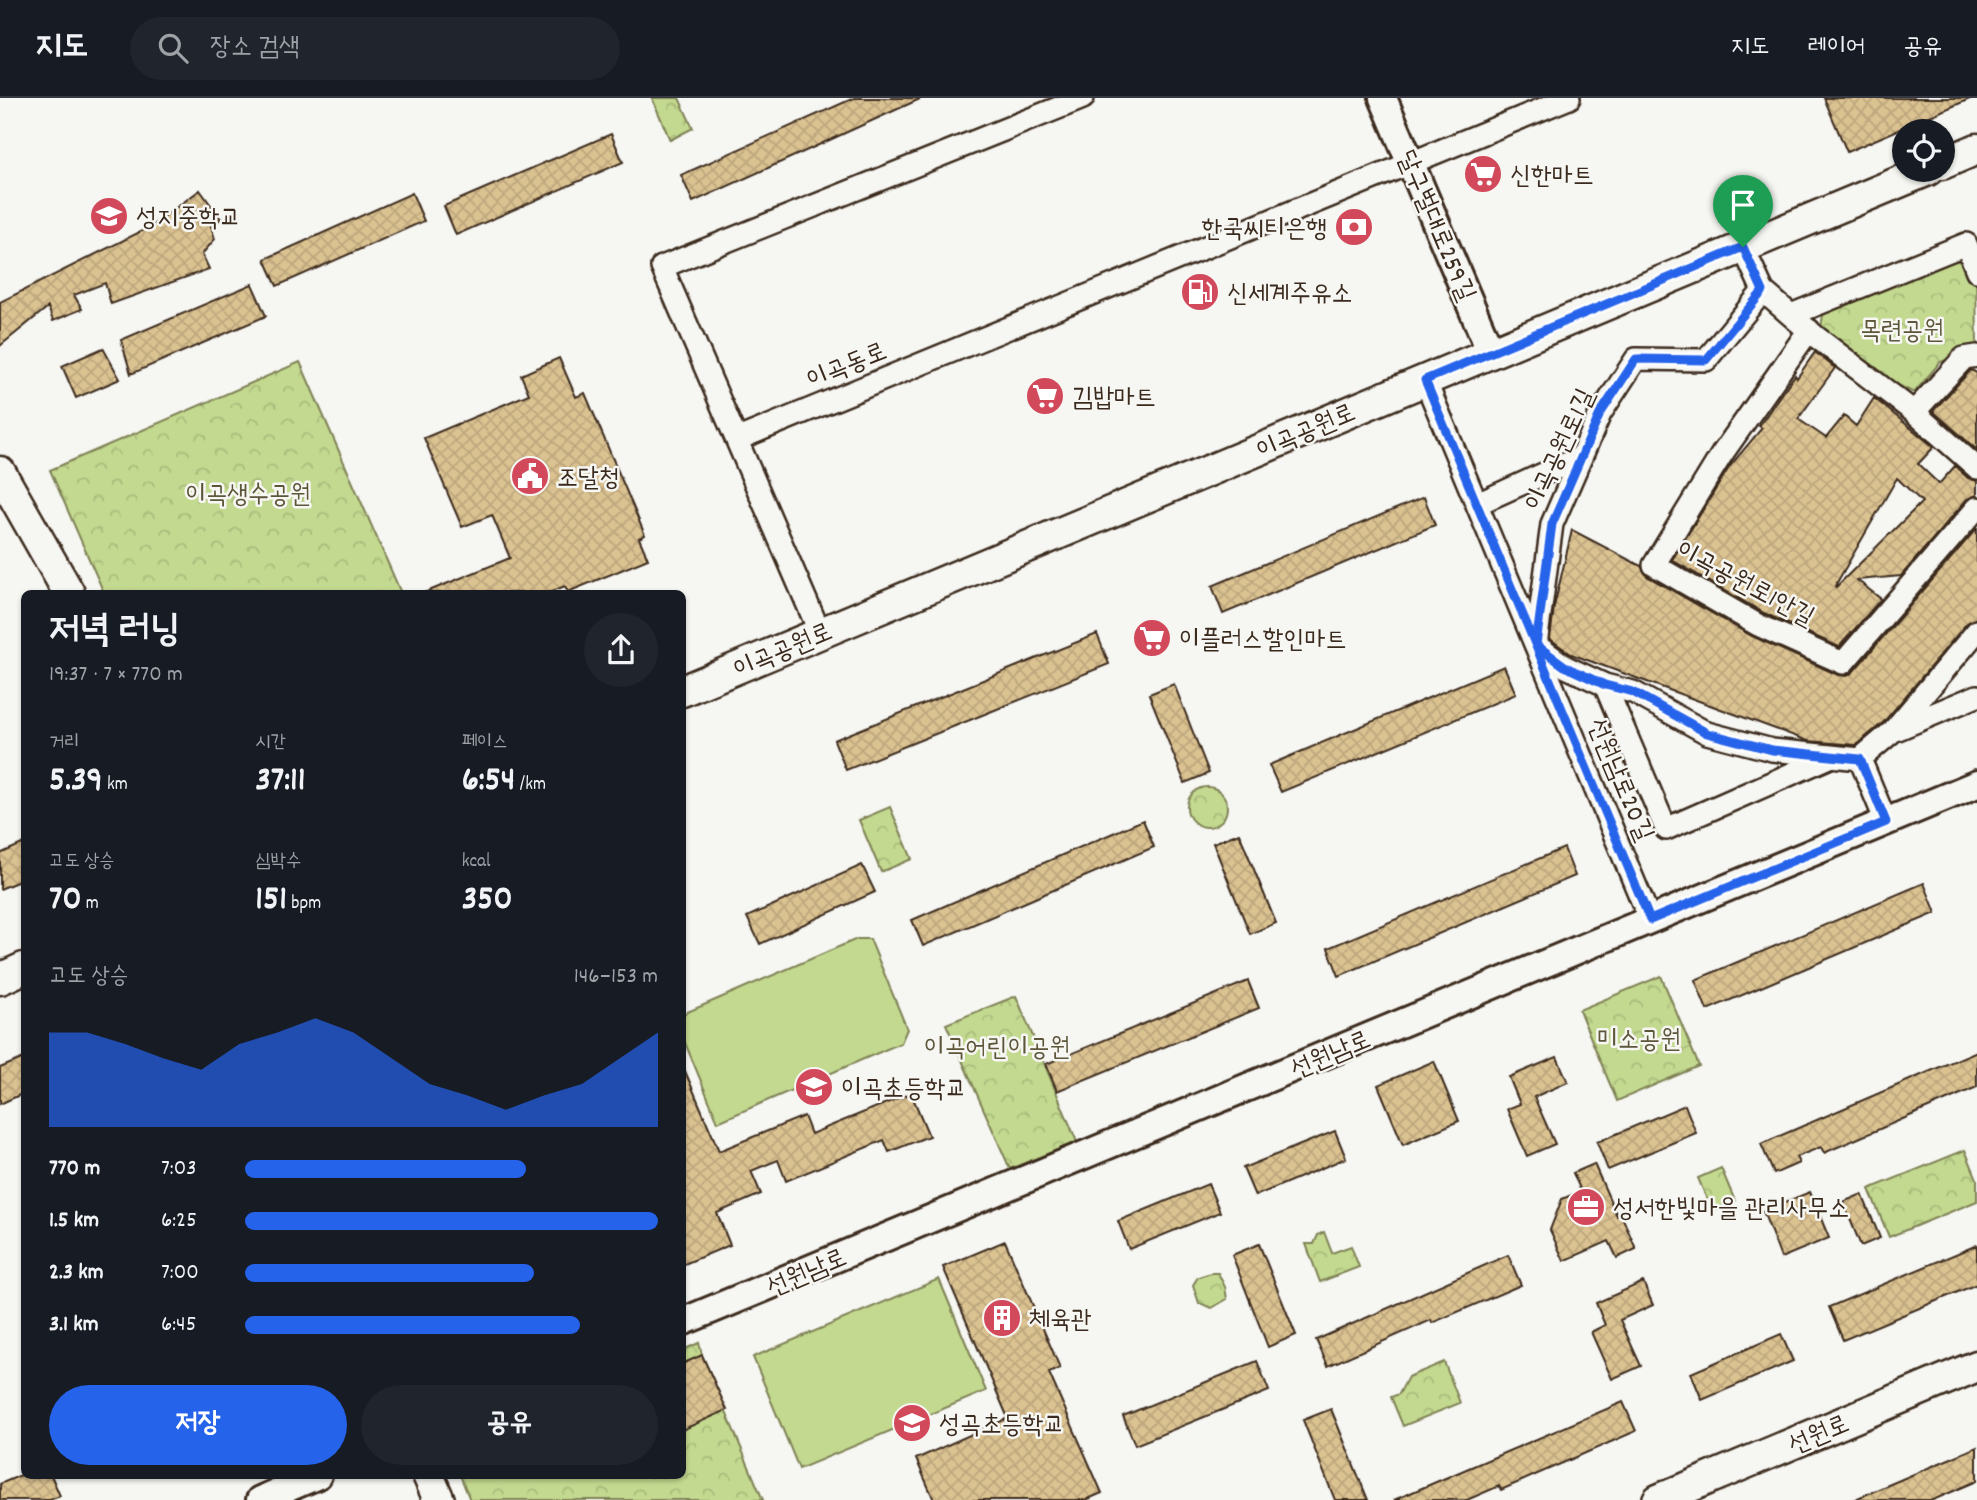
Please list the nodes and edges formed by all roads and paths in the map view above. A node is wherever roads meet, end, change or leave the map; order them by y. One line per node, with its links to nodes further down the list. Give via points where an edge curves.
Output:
1 (1083, 98): 4 (street)
2 (1384, 98): 7 (street, 달구벌대로259길)
3 (1569, 98): 7 (street, 이곡동로)
4 (1053, 104): 18 (street, via 662,267)
5 (1977, 149): 6 (main road)
6 (1955, 158)
7 (1413, 164): 14 (street, 달구벌대로259길); 18 (street, 이곡동로)
8 (1899, 182): 9 (main road, 이곡공원로)
9 (1743, 247): 11 (street); 14 (main road, 이곡공원로)
10 (1977, 271): 12 (street, via 1966,244)
11 (1763, 291): 12 (street); 19 (street, 이곡공원로1길, via 1706,360 1636,359 1600,414)
12 (1791, 315): 13 (street)
13 (1809, 330): 17 (street); 23 (street, 이곡공원로1안길, via 1722,454 1654,565 1758,625 1843,663)
14 (1491, 353): 16 (main road, 이곡공원로)
15 (1977, 356): 17 (street, via 1964,358)
16 (1425, 380): 22 (street, 선원남로20길); 26 (main road, 이곡공원로)
17 (1914, 412): 20 (street)
18 (738, 439): 26 (street)
19 (1581, 457): 22 (street); 27 (street, 이곡공원로1길, via 1552,524)
20 (1977, 468)
21 (2, 481): 24 (main road)
22 (1477, 504): 27 (street, 선원남로20길)
23 (1977, 509)
24 (67, 590)
25 (1977, 631): 31 (street)
26 (820, 633): 29 (main road, 이곡공원로)
27 (1536, 645): 28 (street, via 1566,667); 36 (street, 선원남로20길)
28 (1605, 685): 32 (street, via 1633,692 1707,733 1772,750); 32 (street, via 1666,829)
29 (686, 689)
30 (1977, 696): 31 (street)
31 (1893, 731): 33 (street)
32 (1832, 757): 33 (street)
33 (1860, 759): 35 (street)
34 (1977, 784): 35 (street, 선원남로)
35 (1886, 822): 36 (street, 선원남로)
36 (1650, 920): 39 (street, 선원남로)
37 (21, 969): 38 (main road)
38 (0, 979)
39 (686, 1320)
40 (1977, 1366): 45 (main road, 선원로)
41 (309, 1479): 43 (street)
42 (430, 1479): 44 (main road)
43 (260, 1500)
44 (439, 1500)
45 (1658, 1500)

